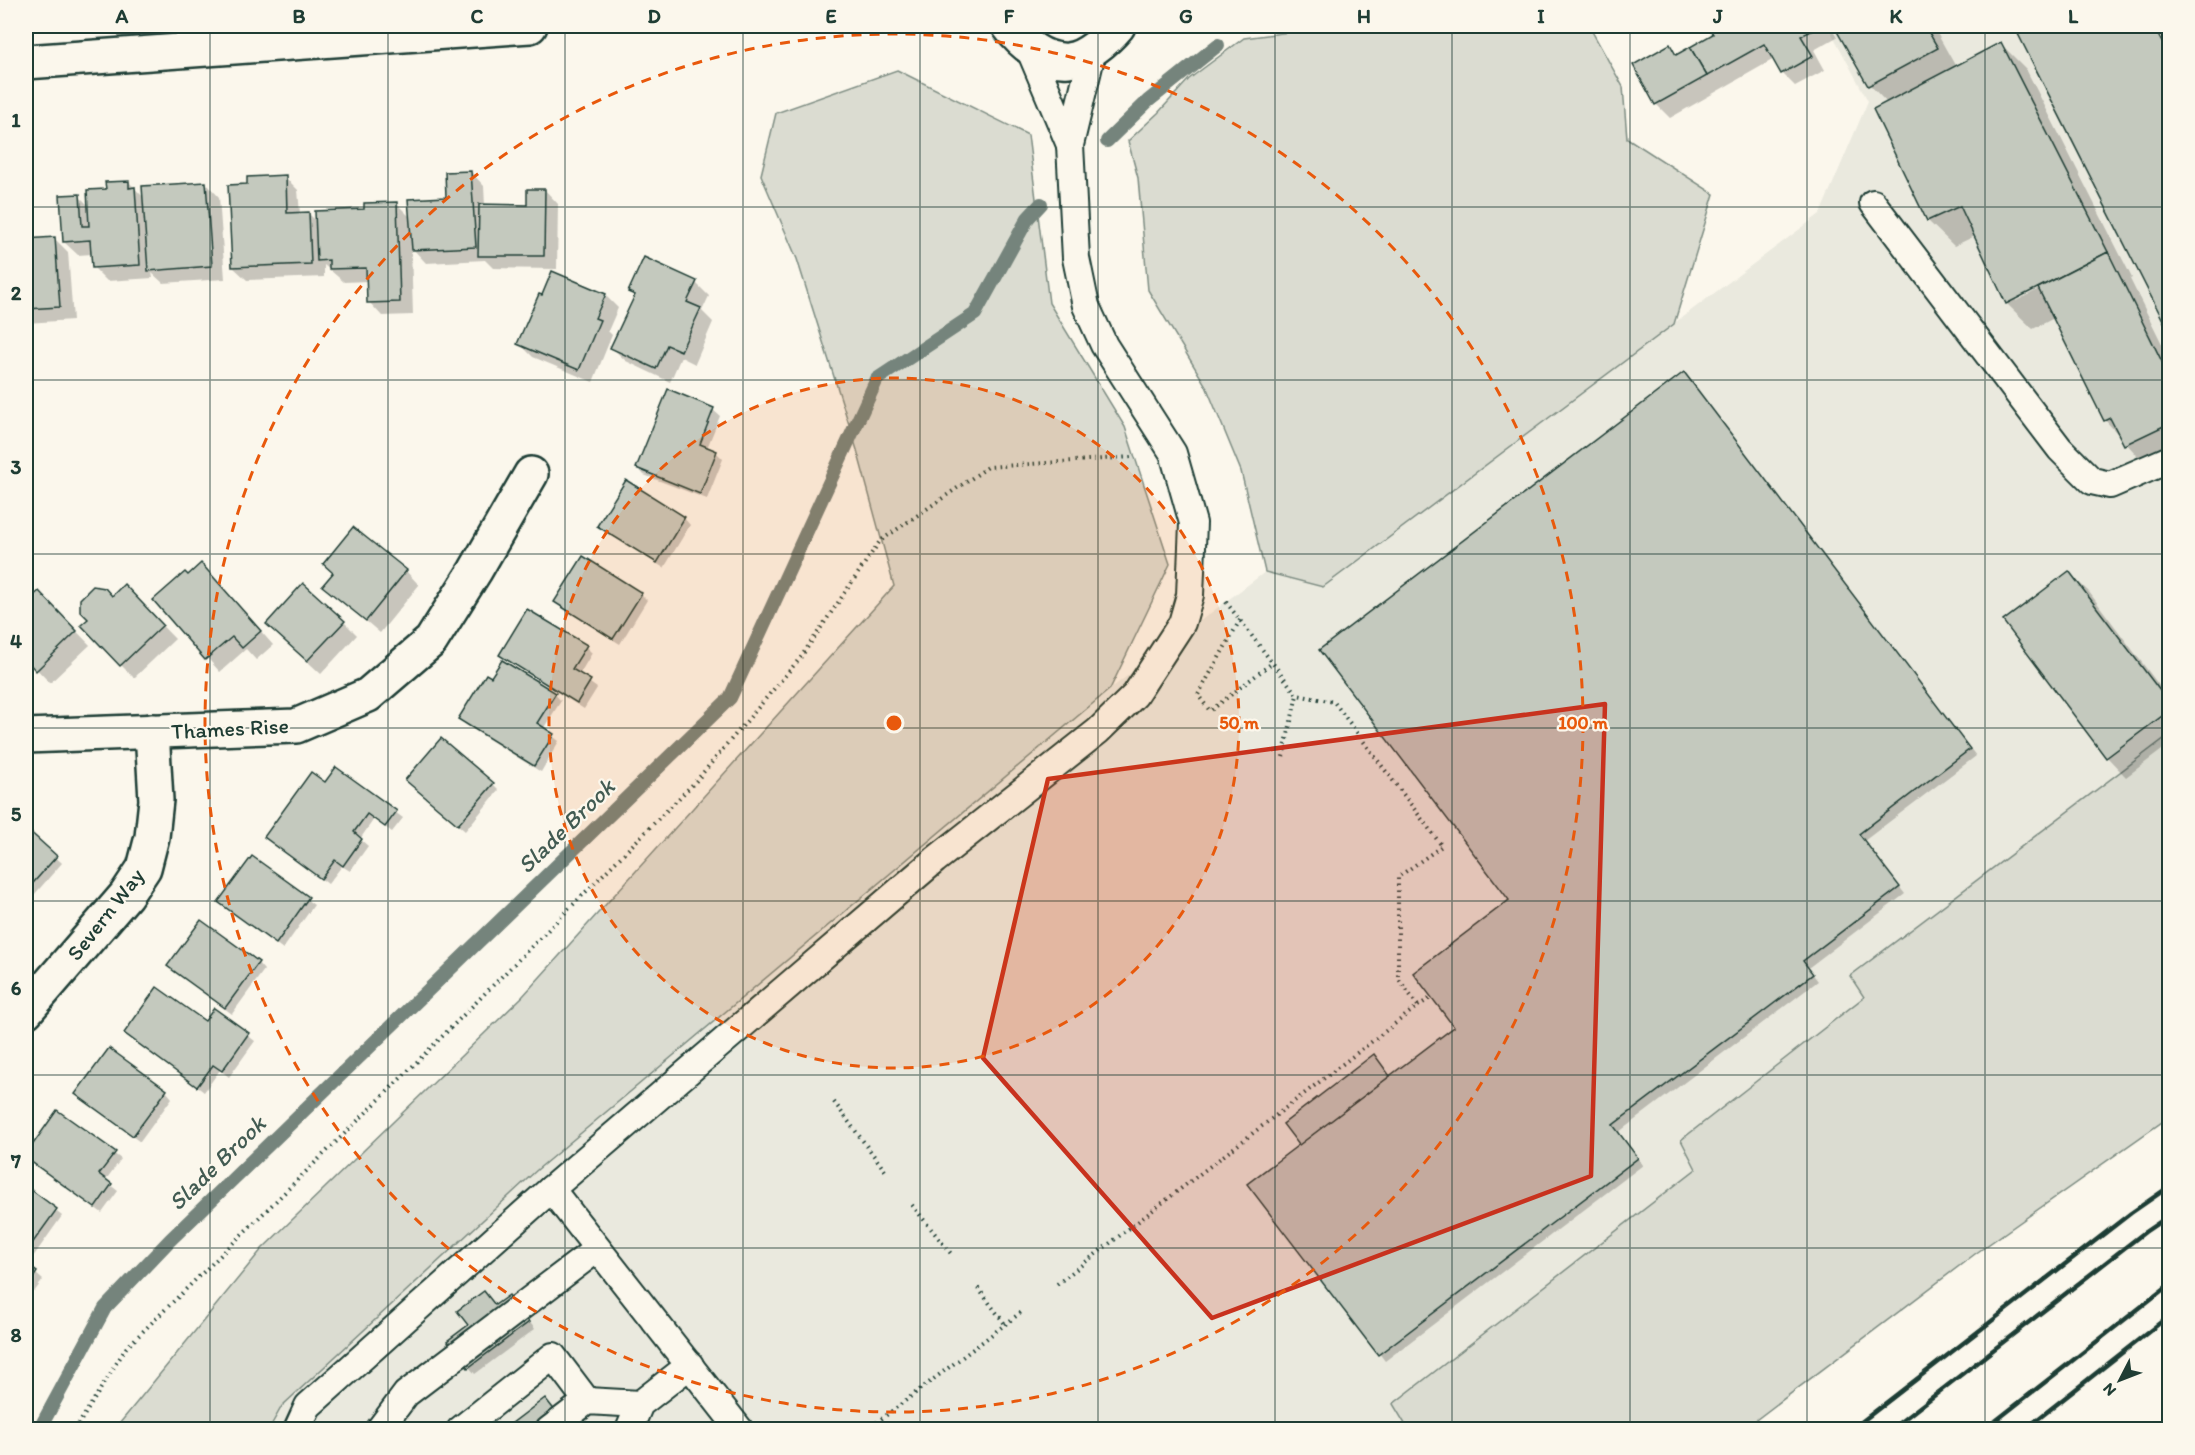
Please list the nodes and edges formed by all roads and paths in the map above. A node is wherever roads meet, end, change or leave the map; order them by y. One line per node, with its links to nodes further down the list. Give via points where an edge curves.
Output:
1 (530, 26): 4 (street)
2 (983, 26): 5 (street)
3 (1118, 26): 6 (street)
4 (437, 29): 7 (street)
5 (1017, 36): 6 (street, via 1048,57 1068,60); 8 (lane)
6 (1093, 49): 8 (lane)
7 (26, 62)
8 (1071, 145): 10 (lane, via 1072,219 1086,306 1104,345)
9 (1873, 203): 11 (lane, via 2060,449 2092,481 2110,485)
10 (1173, 453): 23 (lane, via 1193,523 1190,595 1182,622 1135,695 1098,730 935,860); 34 (path, via 988,467 880,541 801,657 696,782 126,1348)
11 (2169, 459)
12 (531, 474): 15 (street, Thames Rise, via 431,641 368,695 296,726)
13 (1272, 663): 13 (path, via 1210,711 1198,695 1240,620); 14 (path)
14 (1297, 695): 17 (path); 19 (path, via 1334,702 1442,846 1398,878 1398,978)
15 (152, 731): 16 (street, Thames Rise); 20 (street, Severn Way, via 156,800 144,868 126,895)
16 (26, 736)
17 (1283, 757)
18 (1432, 997): 19 (path)
19 (1418, 1006): 27 (path)
20 (26, 1011)
21 (834, 1102): 22 (path)
22 (886, 1172)
23 (551, 1190): 25 (lane); 35 (lane, via 308,1406)
24 (912, 1204): 26 (path)
25 (597, 1248): 31 (lane); 36 (lane, via 406,1394)
26 (952, 1255)
27 (1057, 1284)
28 (978, 1288): 30 (path)
29 (1024, 1310): 30 (path)
30 (1005, 1323): 41 (path)
31 (690, 1365): 33 (lane); 40 (lane)
32 (587, 1401): 33 (lane); 37 (lane, via 553,1356); 38 (lane)
33 (640, 1404): 39 (lane)
34 (75, 1430)
35 (297, 1430)
36 (379, 1430)
37 (460, 1430)
38 (549, 1430)
39 (629, 1430)
40 (740, 1430)
41 (867, 1430)

